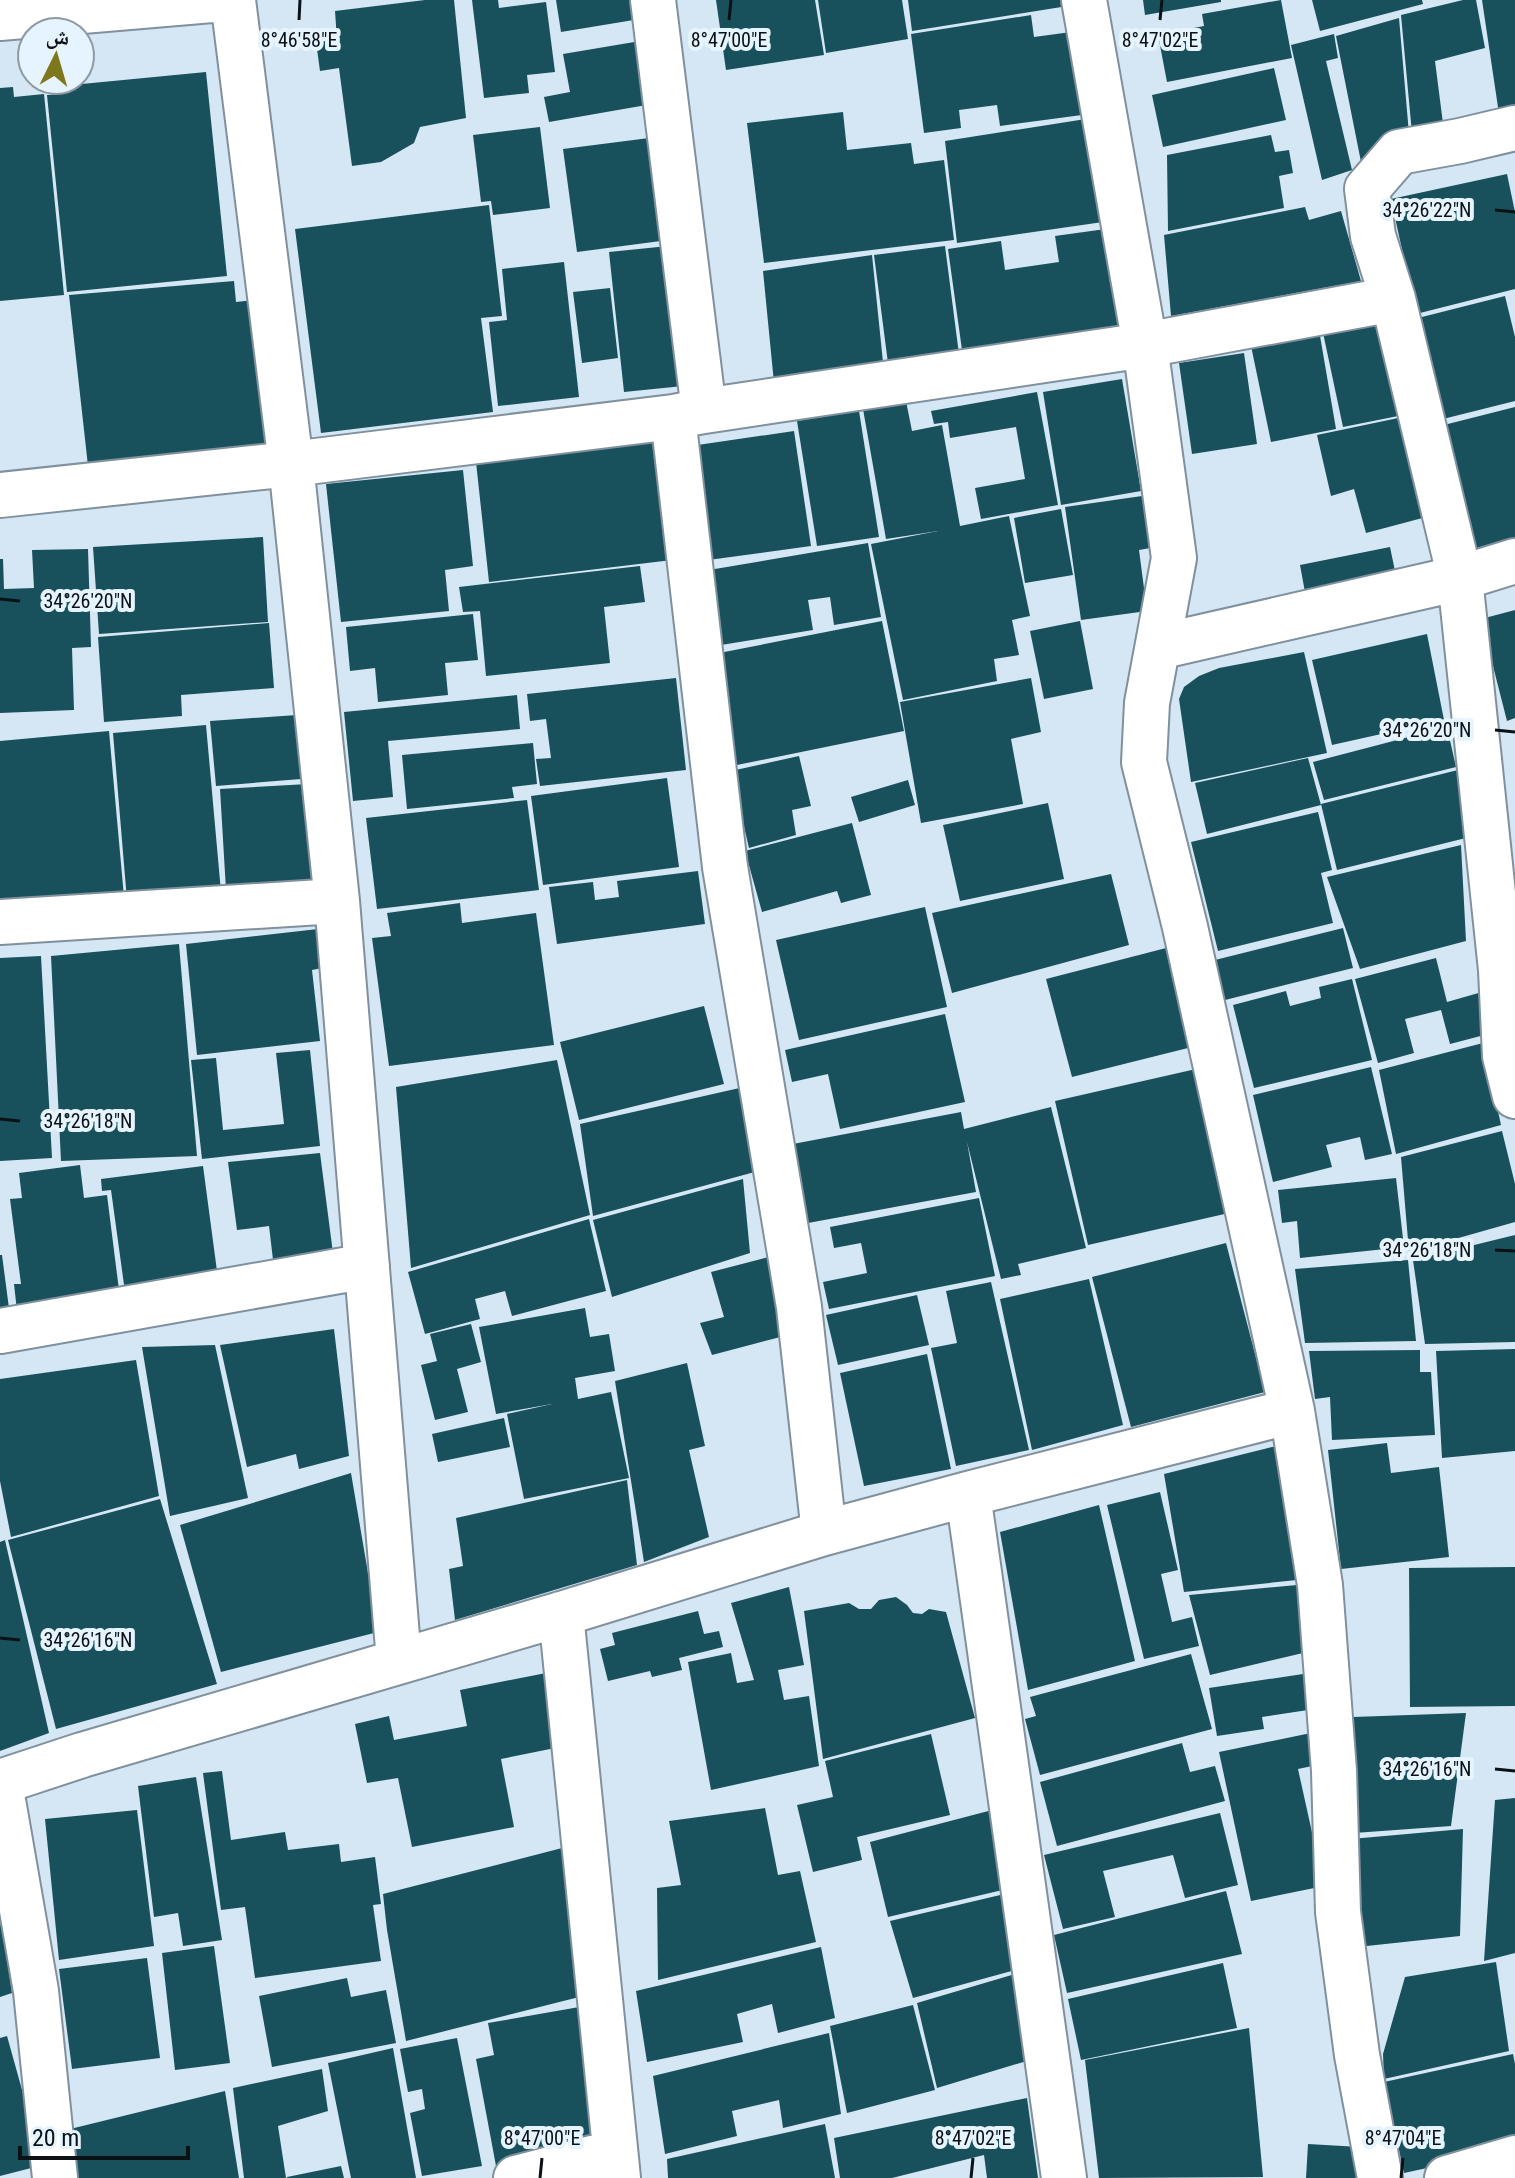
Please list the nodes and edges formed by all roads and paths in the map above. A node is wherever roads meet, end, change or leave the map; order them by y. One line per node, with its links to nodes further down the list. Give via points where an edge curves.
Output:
1 (212, 0): 5 (street)
2 (233, 0): 10 (street)
3 (653, 0): 9 (street)
4 (1084, 0): 8 (street)
5 (0, 18)
6 (1515, 128): 7 (street, via 1399,152 1367,189 1373,236)
7 (1393, 299): 8 (street); 13 (street)
8 (1145, 345): 9 (street); 14 (street, via 1174,558)
9 (688, 414): 10 (street); 22 (street, via 725,867 799,1307)
10 (291, 464): 11 (street); 15 (street)
11 (0, 495)
12 (1515, 561): 13 (street)
13 (1460, 578): 14 (street); 17 (street, via 1501,970 1505,1056)
14 (1158, 647): 20 (street, via 1147,703 1144,762)
15 (337, 901): 16 (street); 18 (street)
16 (0, 922)
17 (1515, 1096)
18 (367, 1266): 19 (street); 24 (street)
19 (0, 1331)
20 (1292, 1411): 21 (street); 31 (street, via 1320,1585 1338,1912)
21 (968, 1494): 22 (street); 30 (street)
22 (824, 1533): 23 (street)
23 (561, 1614): 24 (street); 27 (street)
24 (399, 1661): 25 (street)
25 (0, 1783): 28 (street, via 36,1991)
26 (1515, 2158): 32 (street)
27 (617, 2165): 29 (street)
28 (55, 2178)
29 (516, 2178)
30 (1064, 2178)
31 (1380, 2178)
32 (1447, 2178)

